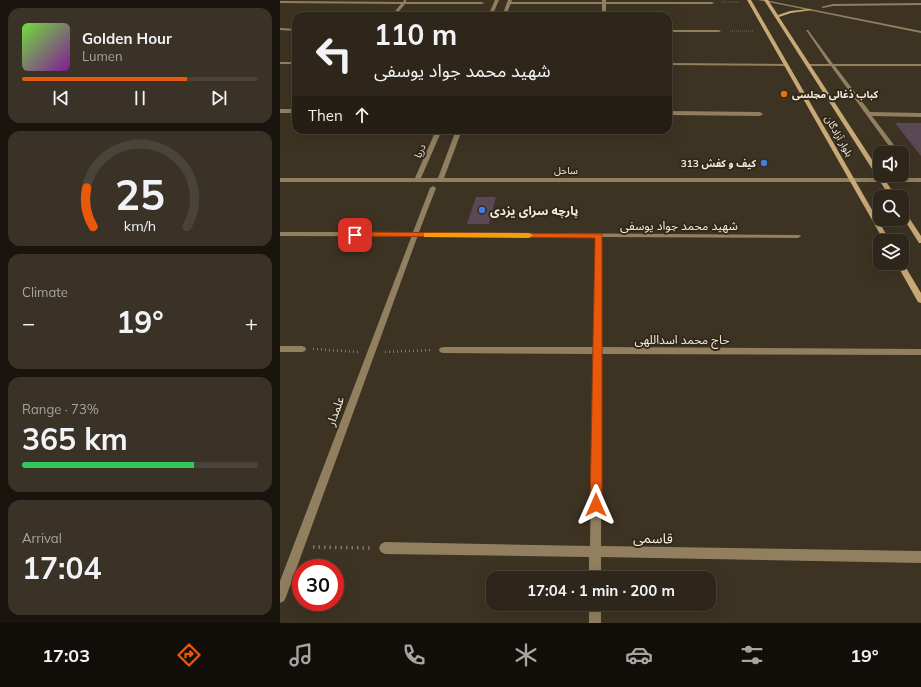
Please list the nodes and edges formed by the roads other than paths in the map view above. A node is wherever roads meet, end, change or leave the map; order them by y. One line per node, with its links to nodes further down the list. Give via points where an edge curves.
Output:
1 (760, 0): 7 (street)
2 (785, 0): 13 (street)
3 (405, 1): 8 (street); 11 (street); 15 (street)
4 (496, 1): 5 (street); 16 (street)
5 (509, 1): 9 (street); 17 (street)
6 (750, 1): 29 (main road, بلوار آزادگان)
7 (767, 1): 14 (street); 18 (main road, بلوار آزادگان)
8 (280, 2)
9 (604, 2): 12 (street)
10 (920, 2): 13 (street, via 838,4)
11 (482, 3)
12 (712, 3)
13 (823, 7): 19 (street)
14 (810, 10): 18 (main road, via 790,12); 25 (street)
15 (396, 12)
16 (492, 12)
17 (505, 12)
18 (777, 17): 30 (main road, بلوار آزادگان)
19 (876, 18)
20 (280, 30): 21 (street)
21 (292, 30)
22 (672, 31): 23 (street)
23 (719, 31)
24 (807, 31): 31 (street)
25 (921, 32)
26 (280, 63): 27 (street)
27 (292, 63)
28 (672, 64): 29 (street)
29 (786, 65): 46 (main road, بلوار آزادگان)
30 (808, 65): 31 (street); 42 (main road, بلوار آزادگان)
31 (832, 65): 32 (street); 37 (street)
32 (921, 65)
33 (280, 111): 34 (street)
34 (292, 111)
35 (672, 113): 36 (street)
36 (760, 114)
37 (868, 114): 38 (street); 41 (street)
38 (921, 115)
39 (437, 134): 44 (street, دریا)
40 (457, 134): 45 (street)
41 (892, 146)
42 (873, 166)
43 (280, 180): 44 (street, ساحل)
44 (417, 180): 45 (street, ساحل)
45 (440, 180): 46 (street, ساحل)
46 (852, 180): 47 (street, ساحل); 53 (main road, بلوار آزادگان)
47 (873, 180)
48 (909, 180): 49 (street, ساحل)
49 (921, 180)
50 (433, 188): 54 (street, علمدار)
51 (909, 222): 57 (main road)
52 (280, 234): 54 (street, شهید محمد جواد یوسفی)
53 (883, 234)
54 (415, 235): 55 (street, شهید محمد جواد یوسفی); 69 (street, علمدار)
55 (599, 236): 56 (street, شهید محمد جواد یوسفی); 63 (street)
56 (798, 236)
57 (921, 241)
58 (904, 270): 59 (main road)
59 (921, 300)
60 (280, 349): 61 (street)
61 (302, 349)
62 (443, 350): 63 (street, حاج محمد اسداللهی)
63 (598, 350): 64 (street, حاج محمد اسداللهی); 66 (street)
64 (921, 352)
65 (385, 548): 66 (street, قاسمی)
66 (595, 552): 67 (street, قاسمی); 68 (street)
67 (921, 557)
68 (595, 571)
69 (280, 597)
70 (595, 611): 71 (street)
71 (595, 623)

